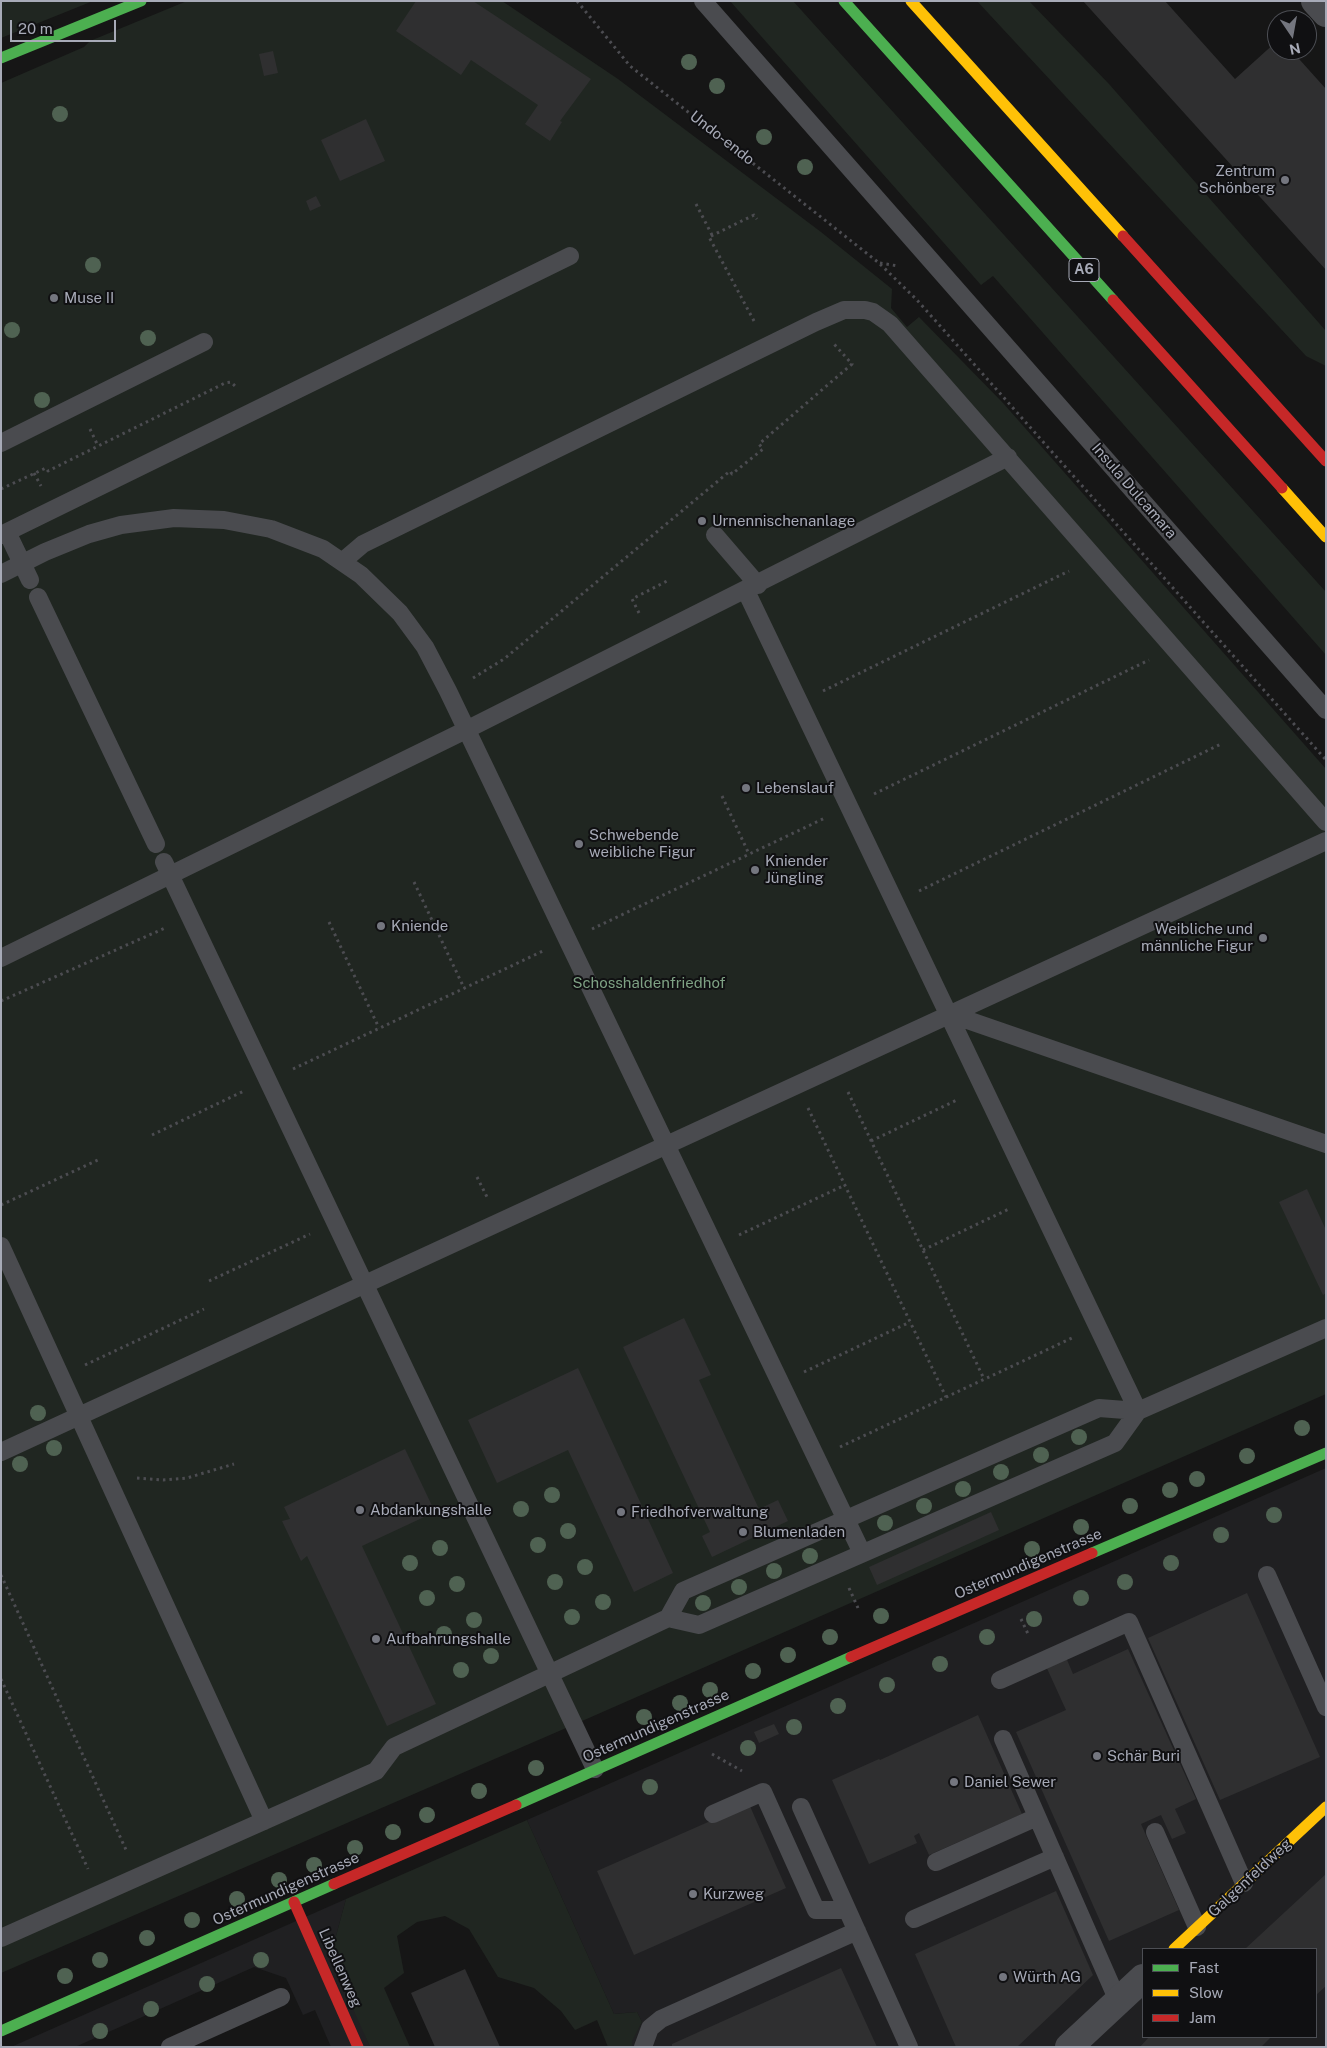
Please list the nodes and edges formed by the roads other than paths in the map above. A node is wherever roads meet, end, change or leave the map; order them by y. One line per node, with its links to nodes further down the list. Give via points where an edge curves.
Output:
1 (141, 1): 7 (main road)
2 (702, 1): 22 (lane, Insula Dulcamara)
3 (844, 1): 15 (main road, A6)
4 (912, 1): 12 (main road)
5 (1315, 1): 6 (street)
6 (1326, 13)
7 (1, 58)
8 (570, 256): 13 (lane)
9 (204, 342): 10 (lane)
10 (1, 443)
11 (1008, 458): 16 (lane, via 882,317 866,310 851,309 816,322 363,544); 20 (lane); 24 (lane)
12 (1326, 461)
13 (4, 533): 17 (lane)
14 (715, 535): 20 (lane)
15 (1326, 538)
16 (344, 561): 17 (lane, via 314,545 271,529 224,520 174,518 104,530); 23 (lane, via 387,598 412,628 434,664)
17 (22, 563): 18 (lane); 19 (lane)
18 (1, 574)
19 (30, 580)
20 (752, 588): 23 (lane); 29 (lane, via 800,702)
21 (38, 597): 26 (lane)
22 (1326, 710)
23 (466, 730): 27 (lane); 31 (lane)
24 (1326, 822)
25 (1326, 841): 29 (lane)
26 (156, 844)
27 (167, 868): 28 (lane); 33 (lane)
28 (1, 958)
29 (950, 1014): 30 (lane); 31 (lane); 35 (lane)
30 (1326, 1144)
31 (666, 1145): 33 (lane); 39 (lane)
32 (1, 1246): 36 (lane)
33 (365, 1284): 36 (lane); 43 (lane)
34 (1326, 1328): 35 (lane)
35 (1138, 1412): 39 (lane, via 1099,1408); 40 (lane, via 1114,1443)
36 (79, 1417): 37 (lane); 52 (lane)
37 (1, 1452)
38 (1326, 1453): 47 (main road, Ostermundigenstrasse, via 910,1630)
39 (845, 1518): 40 (lane); 42 (lane, via 683,1592)
40 (862, 1553): 42 (lane, via 698,1625)
41 (1268, 1575): 45 (lane)
42 (668, 1618): 43 (lane)
43 (550, 1673): 47 (lane); 52 (lane, via 394,1747 376,1771)
44 (1000, 1680): 56 (lane, via 1129,1622)
45 (1326, 1707)
46 (1003, 1739): 51 (lane)
47 (595, 1769): 57 (main road, Ostermundigenstrasse)
48 (801, 1807): 58 (lane)
49 (1326, 1807): 56 (main road, Galgenfeldweg)
50 (713, 1814): 58 (lane, via 763,1792 816,1910)
51 (1037, 1817): 54 (lane); 55 (lane)
52 (264, 1821): 62 (lane)
53 (1155, 1832): 60 (lane)
54 (1054, 1857): 59 (lane); 66 (lane)
55 (936, 1862)
56 (1244, 1883): 60 (main road, Galgenfeldweg)
57 (294, 1902): 67 (main road, Ostermundigenstrasse); 69 (main road, Libellenweg)
58 (847, 1910): 61 (lane)
59 (914, 1919)
60 (1197, 1927): 63 (main road, Galgenfeldweg)
61 (857, 1931): 70 (lane, via 661,2019 646,2034); 71 (lane)
62 (1, 1938)
63 (1175, 1948)
64 (1142, 1979): 66 (street)
65 (281, 1997): 68 (lane)
66 (1118, 2001): 72 (street)
67 (1, 2031)
68 (177, 2045)
69 (358, 2047)
70 (643, 2047)
71 (909, 2047)
72 (1069, 2047)

